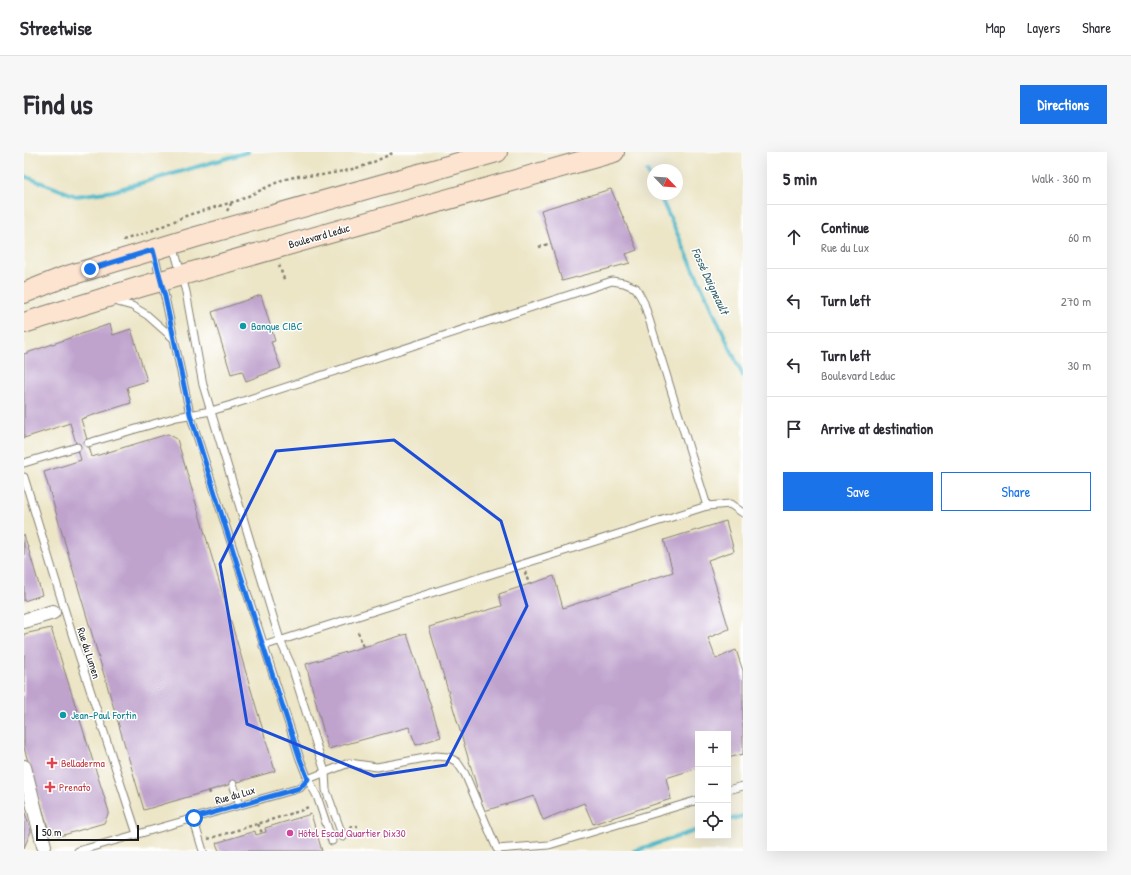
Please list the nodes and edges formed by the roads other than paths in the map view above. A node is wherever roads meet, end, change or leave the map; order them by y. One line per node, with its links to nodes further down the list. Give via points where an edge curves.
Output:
1 (497, 152): 3 (street)
2 (614, 152): 5 (street, Boulevard Leduc)
3 (173, 244): 4 (street); 5 (lane)
4 (153, 250): 6 (lane); 7 (street, via 64,277)
5 (181, 275): 6 (street, Boulevard Leduc); 11 (lane, via 203,385)
6 (161, 281): 8 (street, Boulevard Leduc); 10 (lane)
7 (24, 293)
8 (104, 298): 9 (street, Boulevard Leduc); 10 (lane, via 132,306 153,319)
9 (24, 323)
10 (173, 338): 12 (lane)
11 (211, 411): 12 (lane); 17 (lane, via 612,281 624,282 636,288 644,303); 21 (lane)
12 (190, 414): 13 (lane); 22 (lane)
13 (88, 443)
14 (77, 447): 15 (lane)
15 (24, 463)
16 (24, 478): 32 (lane, Rue du Lumen)
17 (707, 506): 18 (lane, via 730,504); 21 (lane)
18 (743, 513)
19 (53, 612): 20 (street)
20 (24, 621)
21 (280, 640): 22 (lane); 24 (lane, via 292,667)
22 (263, 646): 25 (lane)
23 (24, 767): 35 (street)
24 (325, 772): 25 (lane, Rue du Lux); 29 (lane, Rue du Lux, via 349,763 377,767 436,756 448,757 457,762 465,774 497,849 549,845); 33 (lane, via 326,790)
25 (308, 779): 30 (lane, Rue du Lux, via 300,788); 34 (lane, via 317,796)
26 (233, 784): 30 (lane)
27 (743, 786): 28 (lane)
28 (731, 789)
29 (695, 801)
30 (240, 806): 31 (lane, Rue du Lux)
31 (194, 818): 32 (lane, Rue du Lux); 37 (lane)
32 (137, 834): 36 (lane, Rue du Lux)
33 (343, 837)
34 (332, 841)
35 (44, 846)
36 (78, 851)
37 (204, 851)

